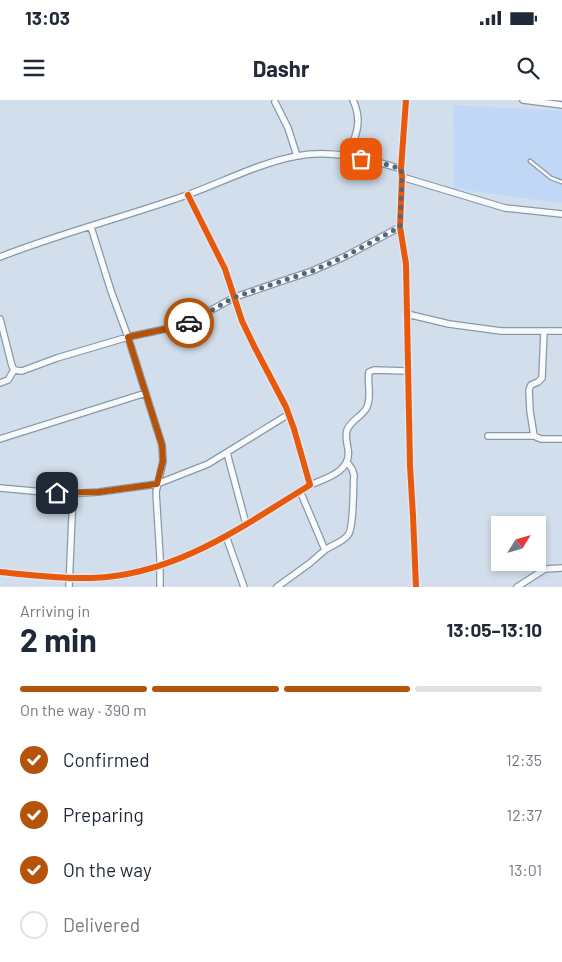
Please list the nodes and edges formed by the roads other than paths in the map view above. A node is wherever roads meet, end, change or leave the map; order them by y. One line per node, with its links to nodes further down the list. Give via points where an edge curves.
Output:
1 (353, 100): 7 (street, via 359,123)
2 (406, 100): 9 (street)
3 (523, 100): 5 (street)
4 (275, 102): 6 (street)
5 (562, 105)
6 (297, 156): 7 (street); 12 (street)
7 (348, 156): 9 (street)
8 (530, 162): 11 (lane)
9 (401, 169): 10 (street)
10 (402, 177): 13 (street, via 505,208); 15 (street)
11 (562, 182)
12 (188, 195): 14 (street); 17 (street, via 219,254)
13 (562, 214)
14 (91, 227): 16 (street, via 39,241); 22 (street)
15 (400, 227): 17 (street, via 312,271); 18 (street, via 406,264)
16 (0, 257)
17 (235, 297): 22 (street, via 184,325); 27 (street, via 242,321)
18 (407, 314): 20 (street, via 501,331); 24 (street)
19 (0, 319): 23 (street)
20 (544, 331): 21 (street); 29 (street, via 542,378 529,390)
21 (562, 331)
22 (128, 337): 23 (street, via 22,371); 26 (street)
23 (14, 370): 25 (street, via 8,380)
24 (408, 370): 33 (street, via 369,372 368,404 346,432); 50 (street)
25 (0, 383)
26 (146, 393): 30 (street); 34 (street, via 163,454)
27 (289, 414): 32 (street); 35 (street)
28 (488, 436): 29 (street)
29 (534, 436): 31 (street)
30 (0, 439)
31 (562, 439)
32 (227, 453): 34 (street, via 200,468); 39 (street)
33 (347, 462): 35 (street, via 337,473); 41 (street, via 354,476 351,531)
34 (157, 484): 38 (street); 42 (street)
35 (310, 485): 37 (street)
36 (0, 488): 38 (street)
37 (300, 491): 39 (street); 41 (street)
38 (73, 493): 45 (street)
39 (246, 524): 40 (street)
40 (226, 536): 42 (street); 48 (street)
41 (325, 550): 49 (street)
42 (160, 567): 45 (street, via 118,576); 47 (street)
43 (562, 568): 51 (street, via 544,569)
44 (0, 572): 45 (street)
45 (70, 578): 46 (street)
46 (69, 587)
47 (160, 587)
48 (244, 587)
49 (277, 587)
50 (416, 587)
51 (517, 587)

